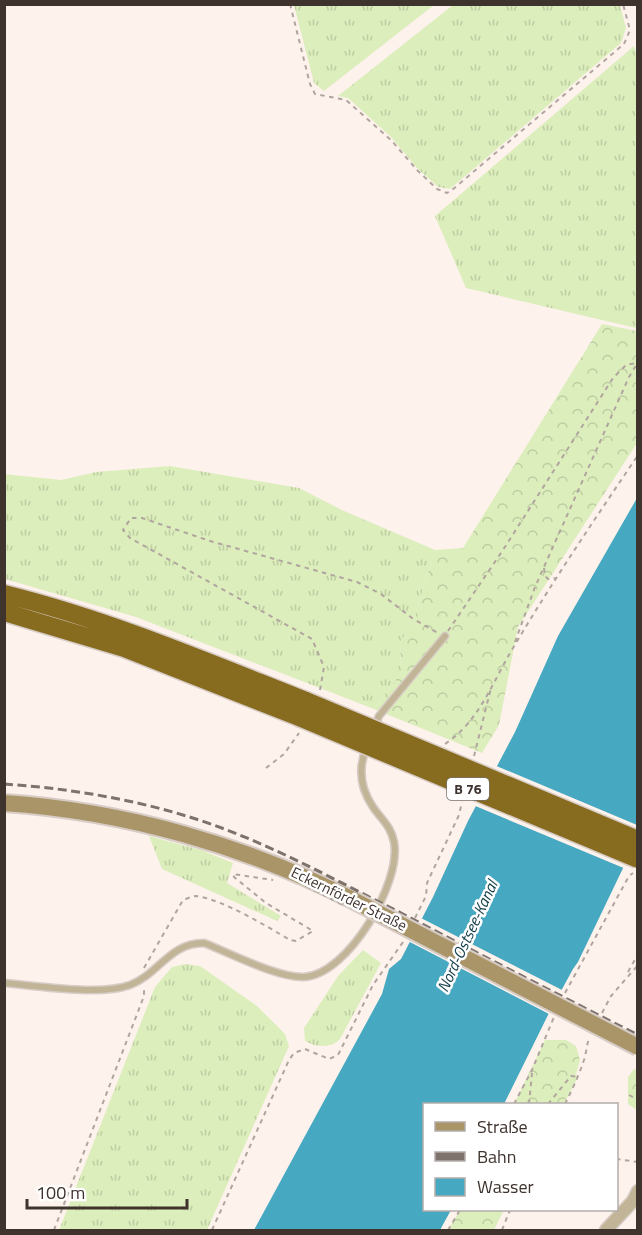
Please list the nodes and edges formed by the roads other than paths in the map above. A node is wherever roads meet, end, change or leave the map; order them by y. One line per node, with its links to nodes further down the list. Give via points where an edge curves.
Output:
1 (4, 594): 4 (highway, B 76, via 129,631)
2 (4, 612): 4 (highway, B 76)
3 (445, 636): 8 (lane, via 379,716 361,760 362,783 372,806 390,828 394,844 386,890 353,947 323,973 285,975 204,943 192,943 177,949 144,979 105,991)
4 (307, 710): 6 (highway, B 76, bridge); 7 (highway, B 76, bridge)
5 (4, 803): 9 (street, Eckernförder Straße, bridge, via 44,805 127,820 285,868)
6 (638, 840)
7 (638, 860)
8 (4, 983)
9 (638, 1047)
10 (638, 1191): 11 (street)
11 (606, 1230)

